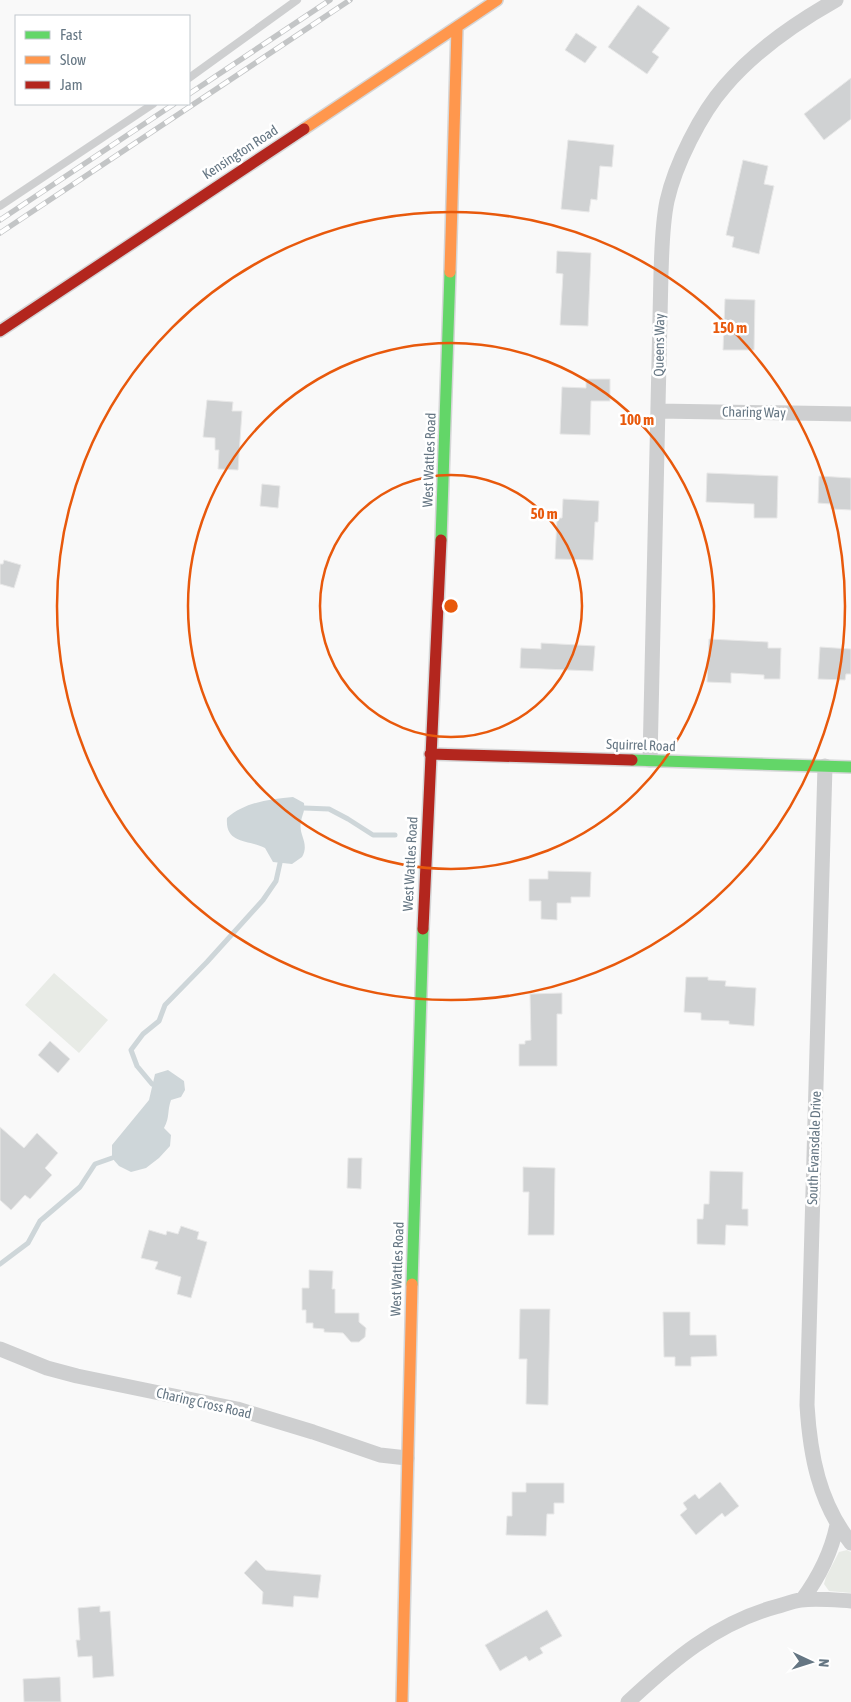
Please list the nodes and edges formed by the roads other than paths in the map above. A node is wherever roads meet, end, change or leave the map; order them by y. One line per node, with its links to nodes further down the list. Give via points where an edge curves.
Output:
1 (297, 0): 5 (lane)
2 (498, 0): 4 (street, Kensington Road)
3 (836, 0): 9 (street, Queens Way, via 772,43 723,87 684,154 670,190 664,218)
4 (458, 28): 8 (street, Kensington Road); 11 (street, West Wattles Road, via 442,519)
5 (190, 77)
6 (152, 105): 7 (lane)
7 (0, 206)
8 (0, 332)
9 (658, 411): 10 (street, Charing Way); 12 (street, Queens Way)
10 (851, 414)
11 (430, 754): 12 (street, Squirrel Road); 16 (street, West Wattles Road, via 420,974)
12 (650, 760): 13 (street, Squirrel Road)
13 (825, 766): 14 (street, Squirrel Road); 17 (street, South Evansdale Drive, via 807,1405 815,1466)
14 (851, 767)
15 (0, 1348): 16 (street, Charing Cross Road, via 47,1368 237,1409 380,1455)
16 (407, 1458): 21 (street, West Wattles Road)
17 (837, 1526): 18 (street); 19 (street, via 825,1564)
18 (851, 1543)
19 (802, 1600): 20 (street); 22 (street, via 747,1616 718,1630 680,1655)
20 (851, 1601)
21 (402, 1702)
22 (628, 1702)

